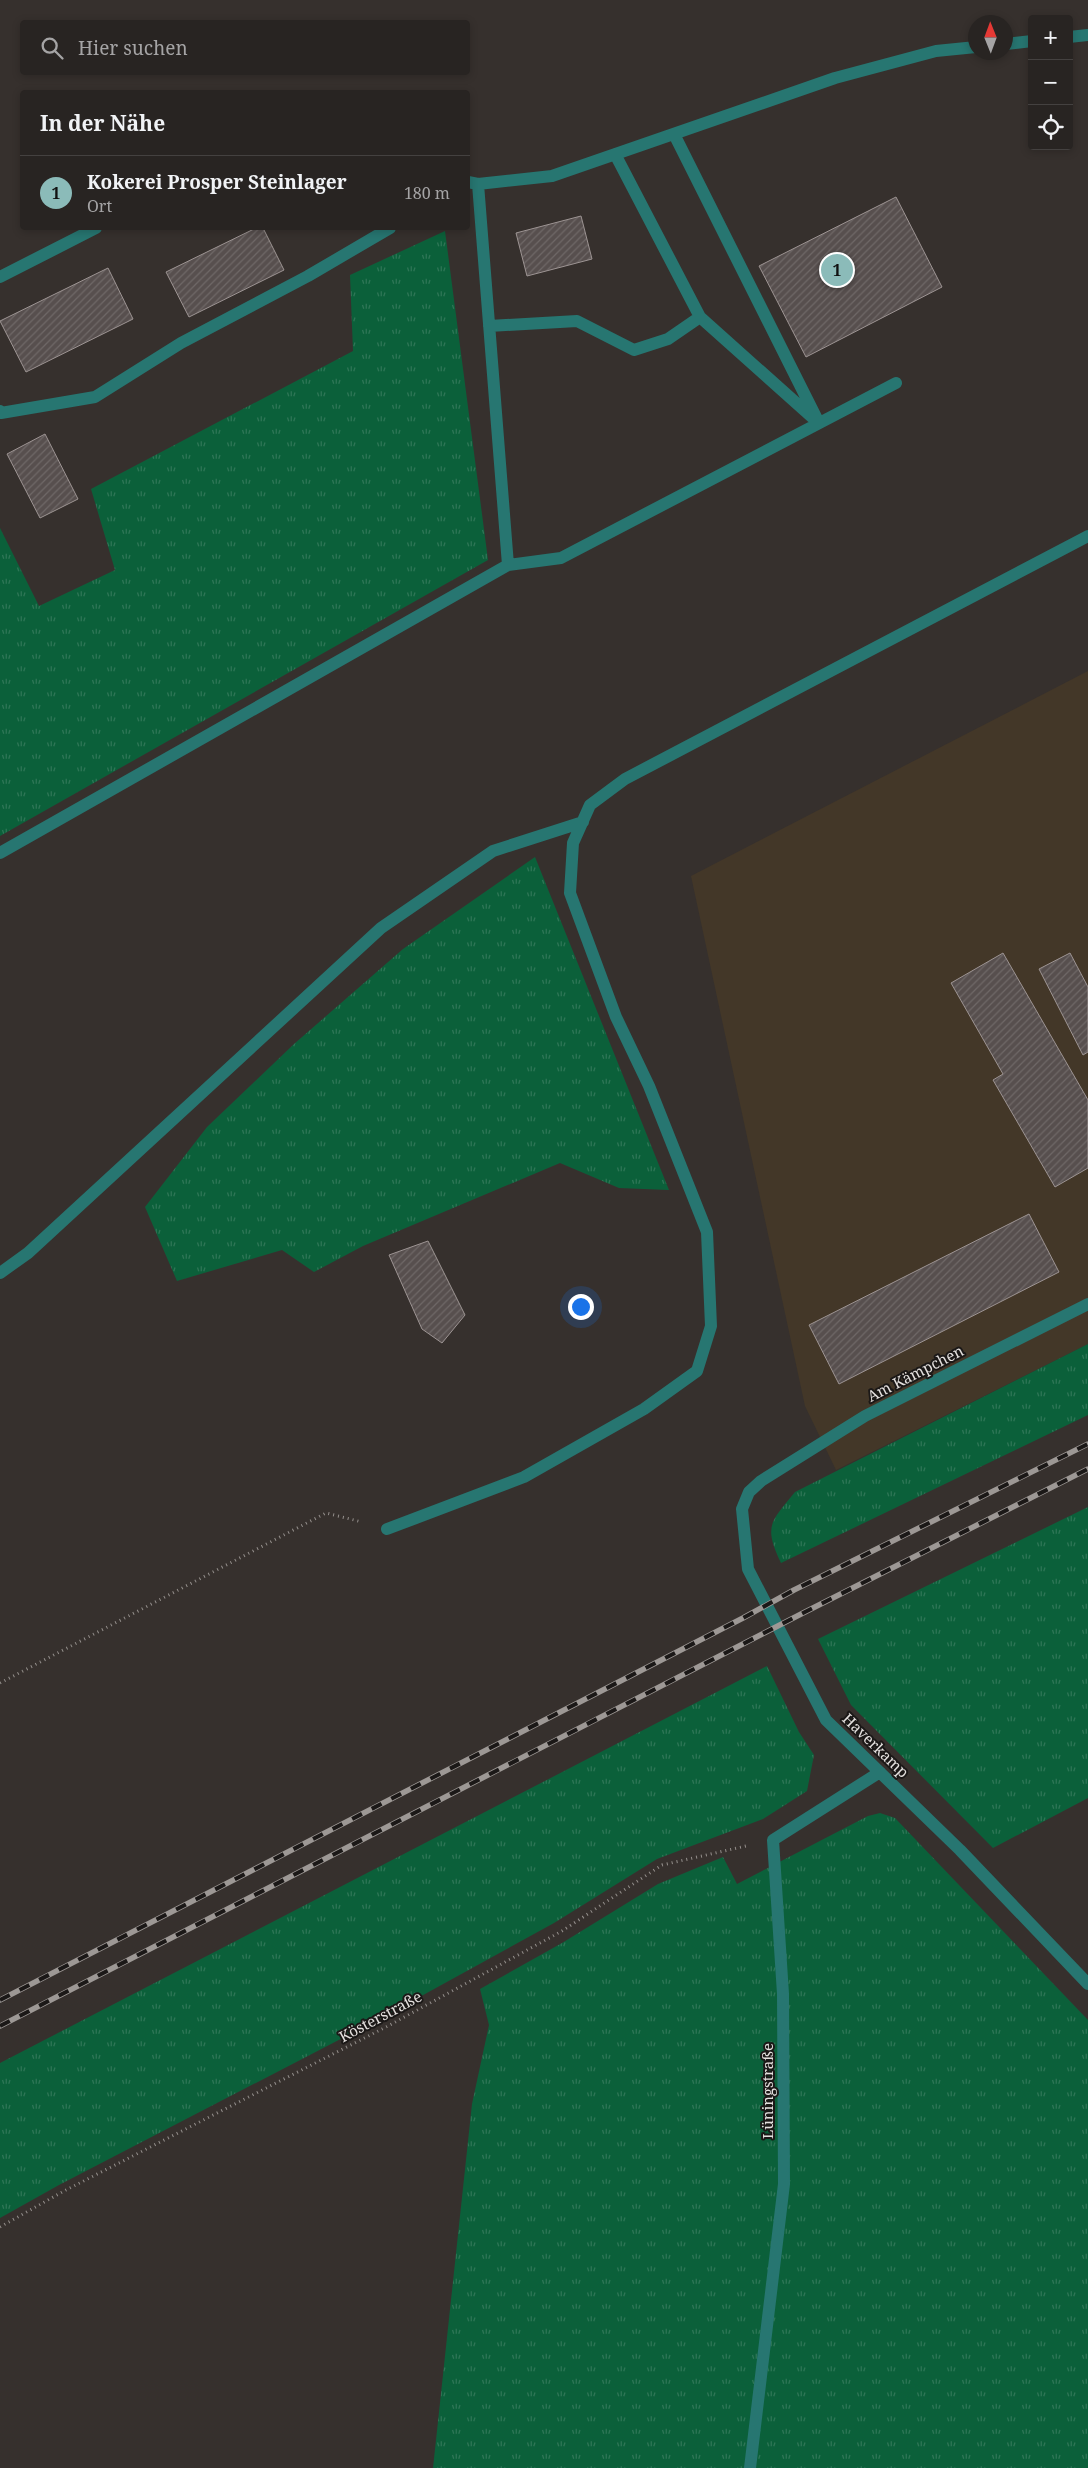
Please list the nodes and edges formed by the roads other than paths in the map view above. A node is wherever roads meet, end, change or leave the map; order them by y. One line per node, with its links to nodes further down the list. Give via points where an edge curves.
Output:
1 (1088, 35): 2 (street)
2 (1073, 37)
3 (1028, 41): 4 (street)
4 (1013, 43)
5 (968, 48): 6 (street, via 936,51 835,78)
6 (674, 134): 7 (street); 16 (street)
7 (615, 154): 8 (street, via 552,176); 12 (street)
8 (473, 183): 13 (street)
9 (92, 230): 11 (street)
10 (387, 230): 15 (street, via 181,343 95,397 1,413)
11 (0, 277)
12 (700, 316): 13 (street, via 668,339 634,350 577,321); 16 (street)
13 (489, 326): 18 (street)
14 (896, 383): 16 (street)
15 (0, 410)
16 (818, 423): 18 (street, via 561,558)
17 (1088, 536): 19 (street, via 625,779 590,805)
18 (508, 565): 20 (street)
19 (583, 822): 21 (street, via 492,851 381,928 28,1253); 24 (street, via 573,843 570,892 616,1017 649,1086 707,1232 711,1326 697,1371 644,1410 524,1477)
20 (0, 853)
21 (0, 1273)
22 (1088, 1304): 23 (street, Am Kämpchen, via 865,1416)
23 (761, 1480): 25 (street, Haverkamp, via 749,1492 742,1509 748,1569 826,1720)
24 (388, 1529)
25 (880, 1772): 26 (street, Haverkamp); 27 (street, Lüningstraße, via 773,1840 783,1994 784,2184)
26 (1088, 1984)
27 (750, 2468)

